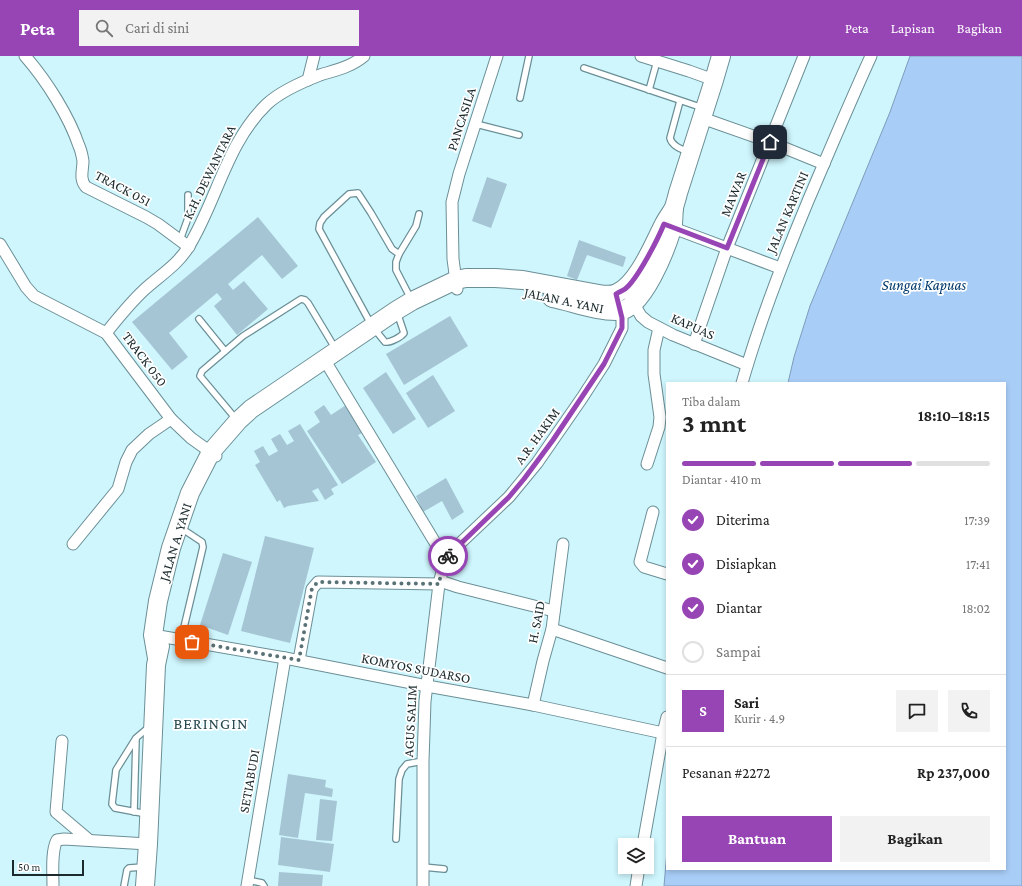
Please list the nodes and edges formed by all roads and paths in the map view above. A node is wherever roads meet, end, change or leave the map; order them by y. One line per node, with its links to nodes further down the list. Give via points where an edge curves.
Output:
1 (25, 56): 26 (street, TRACK 051, via 60,106 74,134 81,150 81,178 86,187 152,220)
2 (314, 56): 12 (street)
3 (364, 56): 12 (street, K.H. DEWANTARA, via 350,66)
4 (497, 56): 18 (street, PANCASILA)
5 (529, 56): 15 (lane)
6 (641, 56): 10 (street)
7 (721, 56): 13 (highway)
8 (804, 56): 20 (street, MAWAR)
9 (871, 56): 22 (street, JALAN KARTINI)
10 (657, 61): 13 (street); 14 (lane)
11 (584, 68): 14 (lane)
12 (308, 80): 26 (street, K.H. DEWANTARA, via 275,97 254,118 230,159 205,215)
13 (714, 80): 17 (highway)
14 (649, 90): 16 (lane)
15 (520, 98)
16 (680, 101): 17 (lane); 21 (lane, via 670,138 674,145)
17 (704, 114): 20 (street); 21 (highway)
18 (476, 124): 19 (lane); 31 (street, PANCASILA, via 454,191 453,259)
19 (519, 135)
20 (770, 142): 22 (street); 28 (street, MAWAR)
21 (691, 153): 25 (highway)
22 (824, 164): 30 (street, JALAN KARTINI)
23 (188, 195): 26 (lane)
24 (419, 214): 29 (lane, via 416,226)
25 (668, 225): 28 (street); 32 (highway, via 664,252 640,297)
26 (185, 243): 38 (street, K.H. DEWANTARA, via 180,259 136,298)
27 (0, 244): 38 (street, TRACK 050, via 22,282 34,296)
28 (727, 248): 30 (street); 39 (street, MAWAR)
29 (399, 254): 33 (lane, via 396,270); 36 (lane, via 392,249 358,193 349,194 320,223 319,229)
30 (780, 268): 42 (street, JALAN KARTINI)
31 (457, 285): 32 (highway, JALAN A. YANI, via 512,290 608,310); 33 (highway, JALAN A. YANI, via 435,290)
32 (624, 299): 37 (street, KAPUAS, via 648,322); 52 (street, A.R. HAKIM, via 622,328 613,348 582,398 541,457 509,497)
33 (412, 301): 34 (highway, JALAN A. YANI)
34 (397, 310): 36 (highway, JALAN A. YANI); 36 (lane, via 404,330 403,335 388,343)
35 (199, 319): 40 (lane)
36 (372, 326): 41 (highway, JALAN A. YANI)
37 (659, 328): 39 (street, KAPUAS); 47 (street, via 654,350 654,374 660,417)
38 (106, 333): 44 (street, TRACK 050)
39 (694, 344): 42 (street, KAPUAS)
40 (225, 352): 41 (lane, via 243,336 300,299 308,303); 45 (lane, via 202,371 200,376)
41 (330, 354): 45 (highway, JALAN A. YANI, via 262,400); 52 (street)
42 (748, 364): 43 (street, JALAN KARTINI)
43 (742, 382)
44 (172, 419): 46 (street, TRACK 050, via 191,438); 50 (street, via 149,434 132,450 118,489)
45 (238, 421): 46 (highway, JALAN A. YANI)
46 (214, 454): 49 (highway, JALAN A. YANI); 57 (highway, JALAN A. YANI, via 190,493 171,548 158,601)
47 (647, 464)
48 (653, 512): 53 (street, via 640,562 644,567)
49 (187, 532): 57 (highway, JALAN A. YANI); 58 (lane, via 202,542 203,547)
50 (73, 544)
51 (562, 544): 55 (street, H. SAID)
52 (445, 559): 54 (street, AGUS SALIM)
53 (666, 574)
54 (440, 582): 55 (street); 60 (street, via 318,582 312,588); 62 (street, AGUS SALIM)
55 (554, 611): 56 (street, H. SAID)
56 (552, 629): 61 (street); 63 (street, H. SAID)
57 (158, 635): 58 (street, KOMYOS SUDARSO); 65 (highway, JALAN A. YANI)
58 (181, 640): 59 (street, KOMYOS SUDARSO)
59 (285, 658): 60 (street, KOMYOS SUDARSO); 79 (street, SETIABUDI)
60 (299, 660): 62 (street, KOMYOS SUDARSO)
61 (666, 668)
62 (427, 686): 63 (street, KOMYOS SUDARSO); 69 (street, AGUS SALIM)
63 (533, 705): 66 (street, KOMYOS SUDARSO)
64 (666, 721): 66 (street)
65 (153, 724): 67 (lane); 70 (highway, JALAN A. YANI)
66 (663, 733): 71 (street)
67 (136, 738): 70 (lane); 70 (lane, via 116,770 112,804 115,808)
68 (62, 741): 73 (street, via 56,812)
69 (423, 762): 72 (lane, via 407,764 402,770 399,779); 76 (street, AGUS SALIM)
70 (142, 813): 74 (highway, JALAN A. YANI)
71 (644, 838)
72 (396, 839)
73 (89, 840): 74 (street); 80 (street, via 57,840)
74 (148, 844): 75 (highway, JALAN A. YANI)
75 (146, 867): 81 (lane, via 127,870); 82 (highway, JALAN A. YANI)
76 (423, 867): 77 (lane); 84 (street, AGUS SALIM)
77 (444, 869)
78 (638, 874): 85 (street)
79 (247, 883): 83 (lane, via 262,883)
80 (53, 886)
81 (124, 886)
82 (145, 886)
83 (264, 886)
84 (423, 886)
85 (636, 886)

